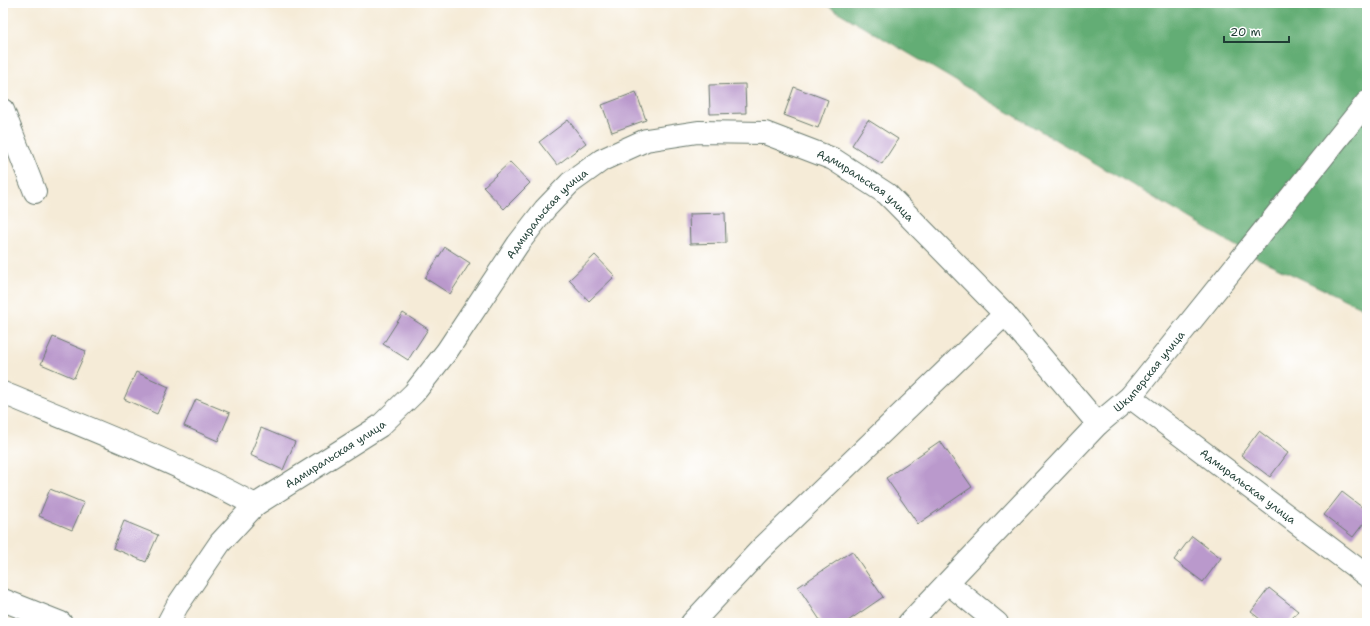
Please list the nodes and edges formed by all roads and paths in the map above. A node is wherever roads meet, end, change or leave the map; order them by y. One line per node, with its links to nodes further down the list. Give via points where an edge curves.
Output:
1 (1367, 102): 6 (street, Шкиперская улица)
2 (3, 110): 3 (street)
3 (35, 192)
4 (1005, 314): 7 (street, Адмиральская улица); 8 (street, Адмиральская улица, via 887,194 833,159 766,133 698,132 646,140 602,160 570,183 545,209 518,244 447,351 414,393 380,426); 14 (street, via 760,550)
5 (3, 393): 8 (street, via 152,454 216,483)
6 (1130, 397): 7 (street, Шкиперская улица); 9 (street, Адмиральская улица)
7 (1098, 424): 10 (street, Шкиперская улица)
8 (255, 505): 13 (street, Адмиральская улица, via 220,543)
9 (1367, 576)
10 (948, 583): 15 (street, Шкиперская улица); 16 (street)
11 (3, 600): 12 (street)
12 (61, 623)
13 (168, 623)
14 (692, 623)
15 (910, 623)
16 (997, 623)

